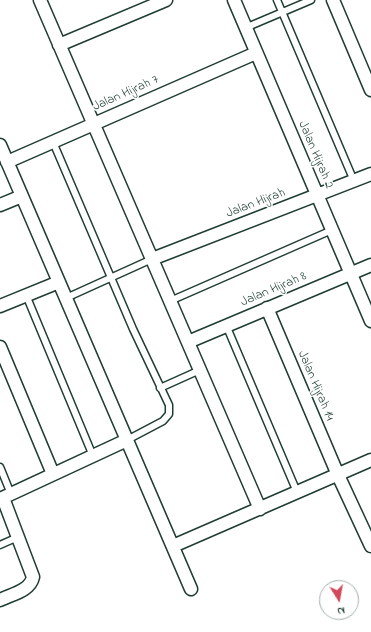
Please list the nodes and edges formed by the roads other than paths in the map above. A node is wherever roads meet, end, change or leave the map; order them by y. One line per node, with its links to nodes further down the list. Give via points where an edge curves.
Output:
1 (40, 0): 9 (street)
2 (166, 0): 9 (street)
3 (234, 0): 8 (street, Jalan Hijrah 2)
4 (278, 0): 7 (lane)
5 (311, 0): 7 (lane)
6 (333, 0): 11 (street)
7 (282, 12): 8 (lane); 17 (lane)
8 (245, 28): 10 (street, Jalan Hijrah 2)
9 (59, 45): 12 (street)
10 (256, 53): 12 (street, Jalan Hijrah 7); 18 (street, Jalan Hijrah 2)
11 (371, 90)
12 (93, 124): 13 (street, Jalan Hijrah 7); 22 (street)
13 (53, 142): 15 (street, Jalan Hijrah 7); 25 (lane)
14 (0, 145): 15 (street)
15 (7, 162): 19 (street)
16 (371, 174): 17 (street, Jalan Hijrah)
17 (354, 181): 18 (street, Jalan Hijrah)
18 (317, 195): 21 (street, Jalan Hijrah 2); 22 (street, Jalan Hijrah)
19 (22, 196): 20 (street); 26 (street)
20 (0, 205)
21 (332, 230): 24 (street, Jalan Hijrah 2); 29 (lane)
22 (152, 259): 25 (lane); 29 (street)
23 (371, 265): 24 (street, Jalan Hijrah 8)
24 (350, 273): 31 (street, Jalan Hijrah 8); 32 (street, Jalan Hijrah 2)
25 (112, 278): 28 (lane); 37 (lane)
26 (59, 282): 27 (street); 28 (street)
27 (26, 295): 30 (street); 39 (lane)
28 (66, 298): 38 (street)
29 (170, 301): 34 (street)
30 (0, 306)
31 (267, 308): 33 (street, Jalan Hijrah 8); 43 (street, Jalan Hijrah 14)
32 (371, 321)
33 (226, 326): 34 (street, Jalan Hijrah 8); 44 (lane)
34 (188, 342): 36 (street)
35 (0, 347): 42 (street)
36 (200, 370): 37 (lane); 46 (street)
37 (160, 388): 38 (lane, via 169,405 169,414 162,421)
38 (127, 440): 39 (street); 49 (street)
39 (94, 456): 42 (street)
40 (371, 460): 43 (street)
41 (0, 467): 45 (lane)
42 (53, 474): 45 (street)
43 (338, 475): 44 (street); 50 (street, Jalan Hijrah 14)
44 (297, 492): 46 (street)
45 (5, 497): 47 (street)
46 (260, 508): 49 (street)
47 (18, 537): 48 (lane); 52 (street, via 33,577 32,582 27,588)
48 (0, 545)
49 (173, 546): 51 (street)
50 (371, 546)
51 (191, 588)
52 (0, 600)

